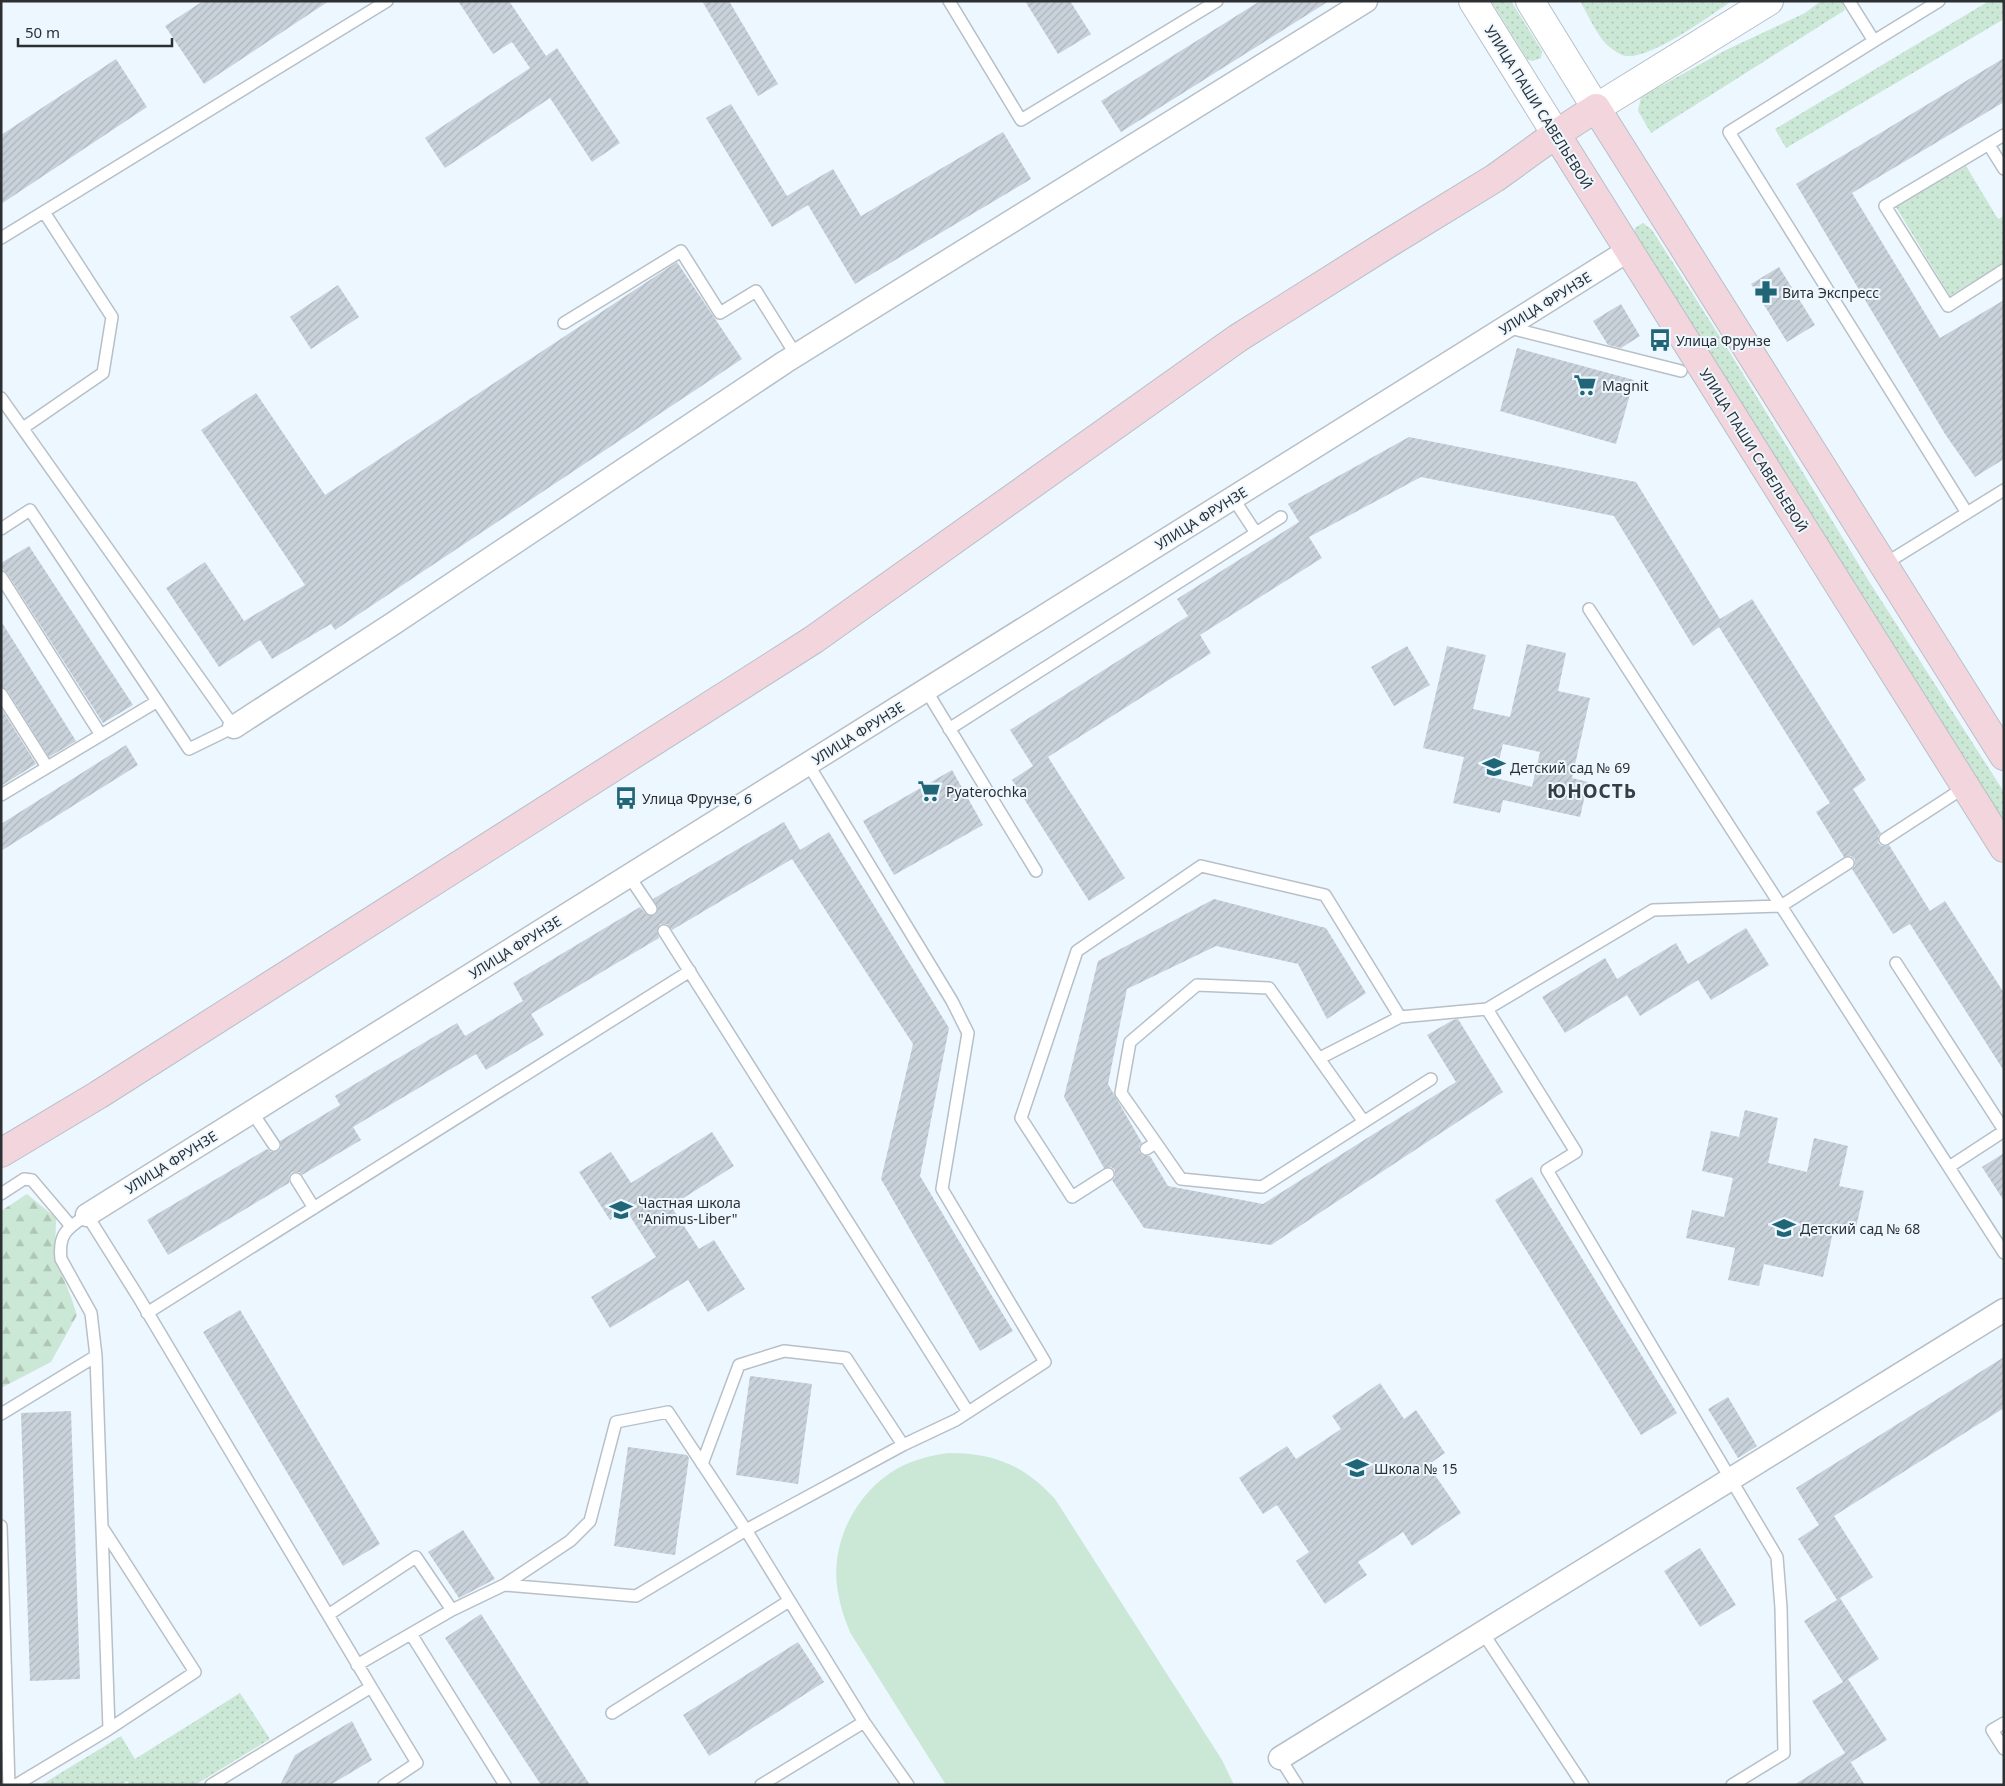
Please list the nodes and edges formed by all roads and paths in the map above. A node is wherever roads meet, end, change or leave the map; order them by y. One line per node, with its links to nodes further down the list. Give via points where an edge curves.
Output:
1 (387, 1): 16 (lane)
2 (948, 1): 3 (lane, via 1021,120)
3 (1217, 1)
4 (1366, 1): 22 (street)
5 (1473, 1): 12 (street, УЛИЦА ПАШИ САВЕЛЬЕВОЙ)
6 (1530, 1): 11 (street)
7 (1769, 1): 11 (street)
8 (1849, 1): 10 (lane)
9 (1939, 1): 10 (lane)
10 (1874, 42): 28 (lane, via 1729,132)
11 (1596, 108): 12 (main road); 32 (main road)
12 (1556, 134): 18 (main road, УЛИЦА ПАШИ САВЕЛЬЕВОЙ); 64 (main road, via 1496,178 1238,338 813,640 98,1095)
13 (2004, 135): 14 (lane)
14 (1989, 145): 15 (lane); 19 (lane, via 1885,206 1948,306)
15 (2004, 169)
16 (44, 212): 17 (lane); 25 (lane, via 112,318 103,374)
17 (1, 238)
18 (1629, 250): 21 (street, УЛИЦА ФРУНЗЕ); 44 (main road, УЛИЦА ПАШИ САВЕЛЬЕВОЙ)
19 (2004, 270)
20 (564, 323): 22 (lane, via 681,251 720,313 756,291)
21 (1506, 327): 23 (lane); 27 (street, УЛИЦА ФРУНЗЕ)
22 (796, 355): 38 (street)
23 (1681, 371)
24 (1, 398): 25 (lane)
25 (23, 428): 38 (lane)
26 (2004, 490): 28 (lane)
27 (1233, 498): 31 (lane); 35 (street, УЛИЦА ФРУНЗЕ)
28 (1967, 513): 32 (lane)
29 (1281, 518): 31 (lane)
30 (1, 529): 37 (lane, via 30,510)
31 (1256, 533): 39 (lane)
32 (1883, 565): 41 (main road)
33 (1, 578): 40 (lane)
34 (1589, 609): 51 (lane)
35 (926, 690): 39 (lane); 42 (street, УЛИЦА ФРУНЗЕ)
36 (1, 694): 43 (lane)
37 (156, 702): 38 (lane, via 189,749); 40 (lane)
38 (234, 727)
39 (949, 729): 49 (lane)
40 (101, 735): 43 (lane)
41 (2004, 756)
42 (808, 764): 50 (street, УЛИЦА ФРУНЗЕ); 75 (lane, via 968,1033 942,1189 1045,1362)
43 (48, 767): 45 (lane)
44 (1966, 787): 46 (lane); 47 (main road, УЛИЦА ПАШИ САВЕЛЬЕВОЙ)
45 (1, 795)
46 (1885, 839)
47 (2004, 848)
48 (1848, 863): 51 (lane)
49 (1036, 871)
50 (629, 876): 52 (lane); 60 (street, УЛИЦА ФРУНЗЕ)
51 (1780, 906): 56 (lane, via 1653,910); 65 (lane)
52 (651, 909)
53 (664, 931): 55 (lane)
54 (1896, 963): 62 (lane)
55 (690, 971): 69 (lane); 75 (lane)
56 (1487, 1009): 57 (lane); 79 (lane, via 1576,1152 1547,1170)
57 (1400, 1017): 58 (lane); 66 (lane, via 1325,895 1201,866 1077,951 1021,1118 1072,1197)
58 (1320, 1058): 61 (lane); 61 (lane, via 1269,988 1198,985 1130,1042 1121,1093 1151,1146 1182,1179 1262,1187)
59 (1430, 1080): 61 (lane)
60 (252, 1112): 63 (lane); 70 (street, УЛИЦА ФРУНЗЕ)
61 (1364, 1122)
62 (2004, 1131): 65 (lane)
63 (274, 1145)
64 (1, 1153)
65 (1948, 1167): 71 (lane)
66 (1108, 1174)
67 (296, 1179): 69 (lane)
68 (1, 1194): 70 (lane, via 24,1180 32,1180)
69 (314, 1208): 73 (lane)
70 (79, 1220): 73 (lane); 74 (lane, via 67,1228 61,1243 61,1259 92,1312)
71 (2004, 1253)
72 (2004, 1310): 79 (street)
73 (147, 1313): 86 (lane)
74 (96, 1356): 76 (lane); 81 (lane)
75 (968, 1412): 77 (lane)
76 (1, 1414)
77 (903, 1445): 78 (lane, via 846,1358 784,1351 739,1365); 82 (lane)
78 (702, 1464): 82 (lane); 83 (lane, via 668,1412 616,1422 590,1521 570,1541)
79 (1731, 1479): 87 (street); 106 (lane, via 1777,1557 1784,1754)
80 (1, 1526): 97 (lane)
81 (102, 1527): 94 (lane); 94 (lane, via 195,1672)
82 (746, 1530): 83 (lane, via 636,1596); 84 (lane)
83 (504, 1585): 85 (lane)
84 (789, 1601): 91 (lane); 92 (lane)
85 (452, 1610): 86 (lane, via 416,1557); 88 (lane)
86 (328, 1615): 89 (lane)
87 (1483, 1632): 96 (street); 105 (lane)
88 (411, 1634): 89 (lane); 101 (lane)
89 (357, 1665): 90 (lane)
90 (371, 1688): 99 (lane); 100 (lane, via 417,1763)
91 (612, 1713)
92 (864, 1722): 102 (lane); 103 (lane)
93 (2004, 1723): 95 (lane, via 1992,1730)
94 (109, 1729): 98 (lane)
95 (2004, 1749)
96 (1280, 1758): 104 (lane)
97 (9, 1785)
98 (16, 1785)
99 (211, 1785)
100 (384, 1785)
101 (505, 1785)
102 (761, 1785)
103 (908, 1785)
104 (1297, 1785)
105 (1583, 1785)
106 (1732, 1785)

